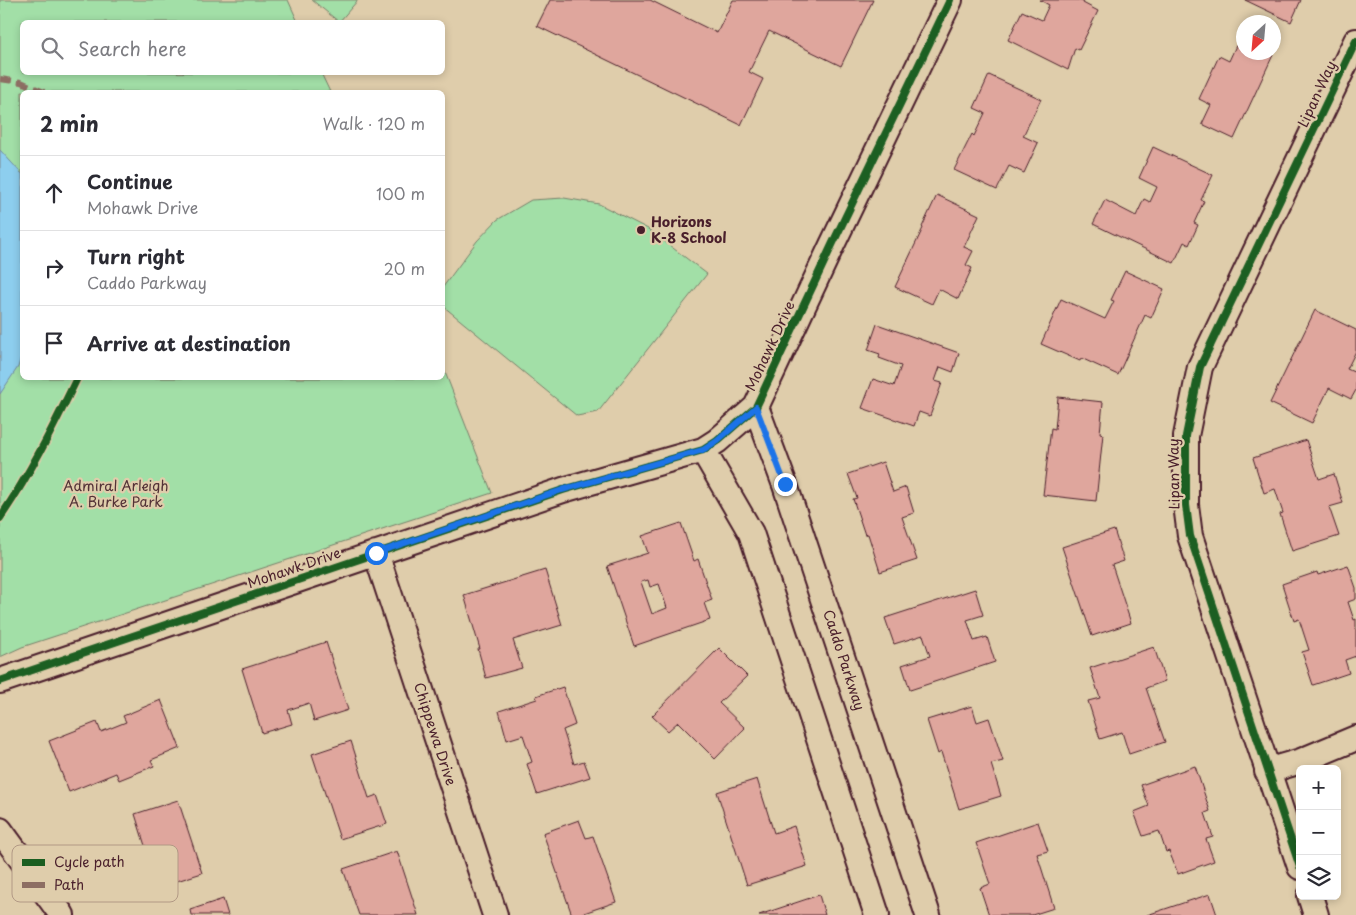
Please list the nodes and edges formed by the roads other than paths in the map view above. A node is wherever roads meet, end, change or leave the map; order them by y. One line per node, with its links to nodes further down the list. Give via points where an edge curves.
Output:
1 (950, 0): 3 (street, Mohawk Drive)
2 (1356, 41): 8 (street, Lipan Way, via 1200,368 1186,436 1186,505 1190,536)
3 (756, 407): 4 (street, Mohawk Drive); 17 (street, Caddo Parkway, via 785,484)
4 (703, 450): 5 (street, Mohawk Drive, via 562,490); 16 (street, via 751,533)
5 (376, 553): 6 (street, Mohawk Drive); 15 (street, Chippewa Drive)
6 (0, 681)
7 (1356, 738): 8 (street)
8 (1267, 771): 11 (street, Lipan Way)
9 (0, 830): 10 (street)
10 (12, 846)
11 (1296, 855)
12 (1311, 900): 18 (street)
13 (53, 902): 14 (street)
14 (62, 915)
15 (495, 915)
16 (878, 915)
17 (928, 915)
18 (1316, 915)

